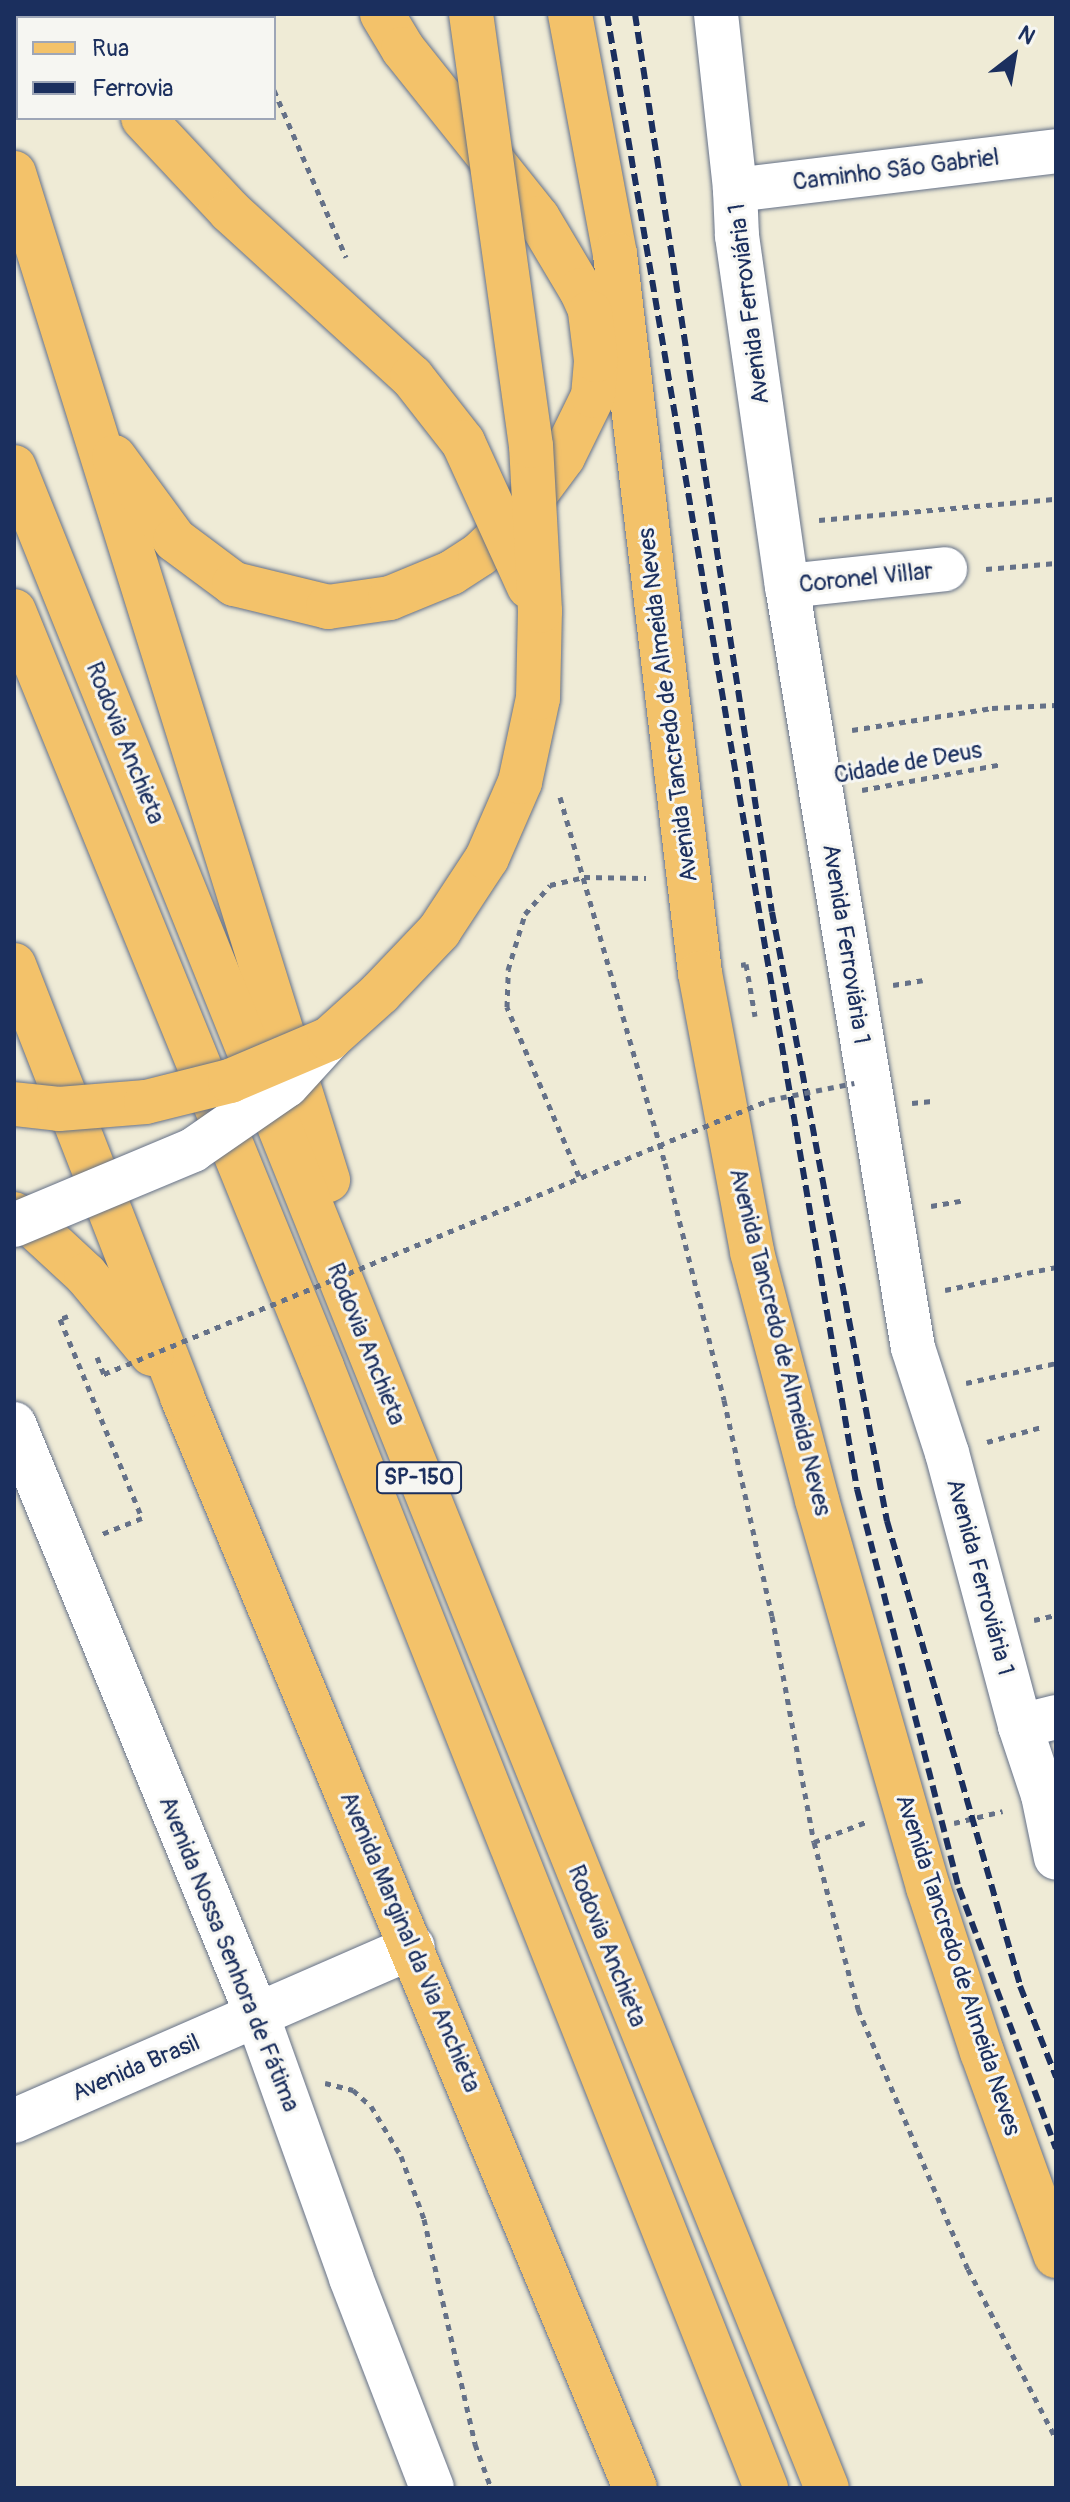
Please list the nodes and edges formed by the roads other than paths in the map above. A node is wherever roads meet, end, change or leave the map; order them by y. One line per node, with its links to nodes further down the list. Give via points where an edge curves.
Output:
1 (382, 14): 9 (main road, via 403,49 538,218 590,312 596,360)
2 (471, 14): 15 (main road, bridge, via 531,446)
3 (570, 14): 9 (main road, Avenida Tancredo de Almeida Neves, via 615,254)
4 (716, 14): 8 (street, Avenida Ferroviária 1)
5 (145, 120): 15 (main road, bridge, via 230,211 412,377 463,442)
6 (1056, 151): 8 (street, Caminho São Gabriel)
7 (14, 173): 10 (main road)
8 (735, 190): 13 (street, Avenida Ferroviária 1, via 737,236)
9 (612, 398): 10 (main road, via 517,519 480,554 451,573 390,598 328,607 234,584 175,540); 29 (main road, Avenida Tancredo de Almeida Neves, via 700,973 752,1252 906,1807 982,2052)
10 (91, 426): 21 (main road, via 329,1183)
11 (14, 467): 21 (main road, Rodovia Anchieta / SP-150)
12 (945, 569): 13 (street, Coronel Villar)
13 (787, 586): 24 (street, Avenida Ferroviária 1, via 904,1298 926,1392)
14 (14, 611): 32 (main road, Rodovia Anchieta / SP-150, via 316,1353)
15 (540, 611): 17 (main road, bridge, via 538,698 520,782 487,858 439,931)
16 (14, 965): 22 (main road)
17 (329, 1039): 18 (main road, bridge, via 230,1081 146,1102 59,1109); 20 (street, bridge, via 287,1085 193,1150)
18 (14, 1104)
19 (14, 1214): 22 (main road, via 86,1275 135,1330)
20 (14, 1225)
21 (376, 1369): 33 (main road, Rodovia Anchieta / SP-150)
22 (182, 1397): 26 (main road, Avenida Marginal da Via Anchieta)
23 (14, 1424): 27 (street, Avenida Nossa Senhora de Fátima)
24 (1038, 1722): 25 (street, Avenida Ferroviária 1, via 1043,1795)
25 (1056, 1858)
26 (413, 1947): 27 (street, Avenida Brasil); 31 (main road, Avenida Marginal da Via Anchieta)
27 (257, 2015): 28 (street, Avenida Brasil); 30 (street, Avenida Nossa Senhora de Fátima)
28 (14, 2121)
29 (1056, 2256)
30 (432, 2488)
31 (635, 2488)
32 (766, 2488)
33 (827, 2488)

